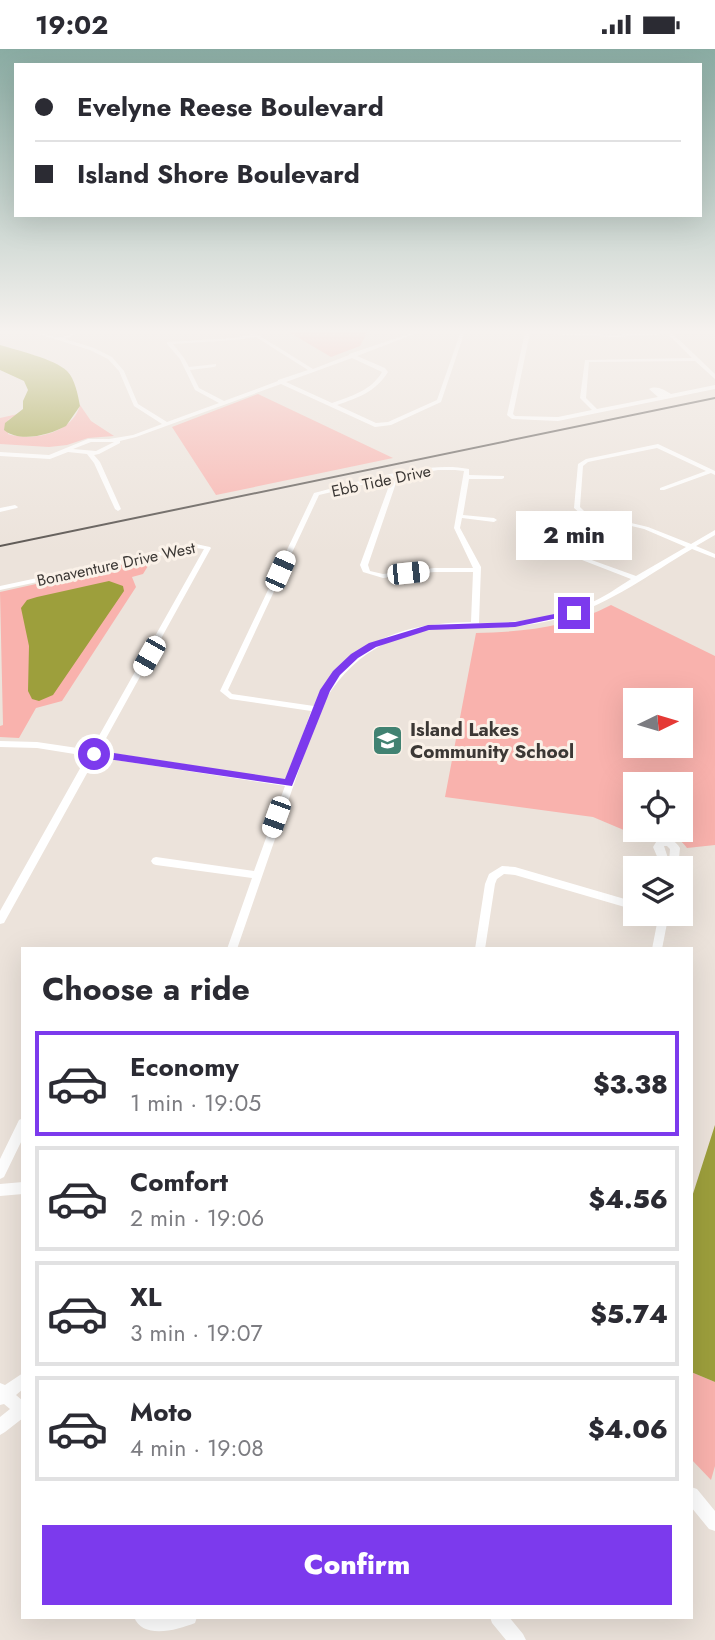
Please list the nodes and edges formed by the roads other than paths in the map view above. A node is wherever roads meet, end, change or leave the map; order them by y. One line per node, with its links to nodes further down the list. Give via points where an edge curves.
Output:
1 (136, 405): 9 (street)
2 (217, 405): 9 (street)
3 (332, 405): 4 (street, via 378,426)
4 (430, 405)
5 (512, 405): 8 (street, via 514,418 546,421)
6 (590, 405): 8 (street)
7 (625, 405): 8 (street)
8 (596, 411)
9 (167, 424): 10 (street)
10 (107, 443): 12 (street, via 93,440); 14 (street)
11 (0, 448): 13 (street)
12 (81, 448): 13 (street); 15 (street)
13 (61, 450): 16 (street, via 50,457)
14 (102, 452): 15 (street); 17 (street)
15 (89, 453): 17 (street)
16 (0, 454)
17 (97, 462): 24 (street)
18 (713, 472): 22 (street); 29 (street, via 658,446 580,465 578,510)
19 (466, 473): 20 (street, Ebb Tide Drive); 21 (street, Ebb Tide Drive, via 436,469); 26 (street)
20 (502, 477)
21 (389, 478): 32 (street, via 393,483 364,565 367,572 383,576); 36 (street, Ebb Tide Drive, via 313,497 224,691 230,696)
22 (662, 489)
23 (15, 507): 25 (street)
24 (118, 509)
25 (0, 510)
26 (458, 516): 27 (street); 32 (street, via 458,533)
27 (494, 520)
28 (715, 532): 29 (street)
29 (692, 545): 30 (street); 33 (street)
30 (715, 556)
31 (584, 559): 33 (street)
32 (477, 570): 35 (street)
33 (637, 579): 35 (street, via 593,605 557,618)
34 (0, 588): 38 (street, Bonaventure Drive West, via 196,545 208,548)
35 (475, 625): 36 (street, via 428,627 373,645 336,673)
36 (316, 709): 39 (street)
37 (0, 744): 38 (street)
38 (94, 754): 39 (street); 45 (street)
39 (288, 783): 43 (street)
40 (662, 856): 41 (street, via 658,847 664,842 675,848)
41 (674, 856)
42 (156, 861): 43 (street)
43 (256, 875): 47 (street)
44 (623, 903): 48 (street, via 502,870 490,884)
45 (0, 920)
46 (660, 926): 49 (street)
47 (233, 947)
48 (480, 947)
49 (657, 947)
50 (18, 1148): 51 (street)
51 (0, 1173)
52 (21, 1188): 53 (street)
53 (0, 1190)
54 (21, 1381): 55 (street)
55 (1, 1394): 56 (street)
56 (21, 1408)
57 (21, 1410): 58 (street)
58 (0, 1427)
59 (693, 1497): 60 (street)
60 (715, 1523)
61 (145, 1619): 62 (street, via 165,1624)
62 (183, 1619)
63 (500, 1619): 64 (street)
64 (517, 1640)

